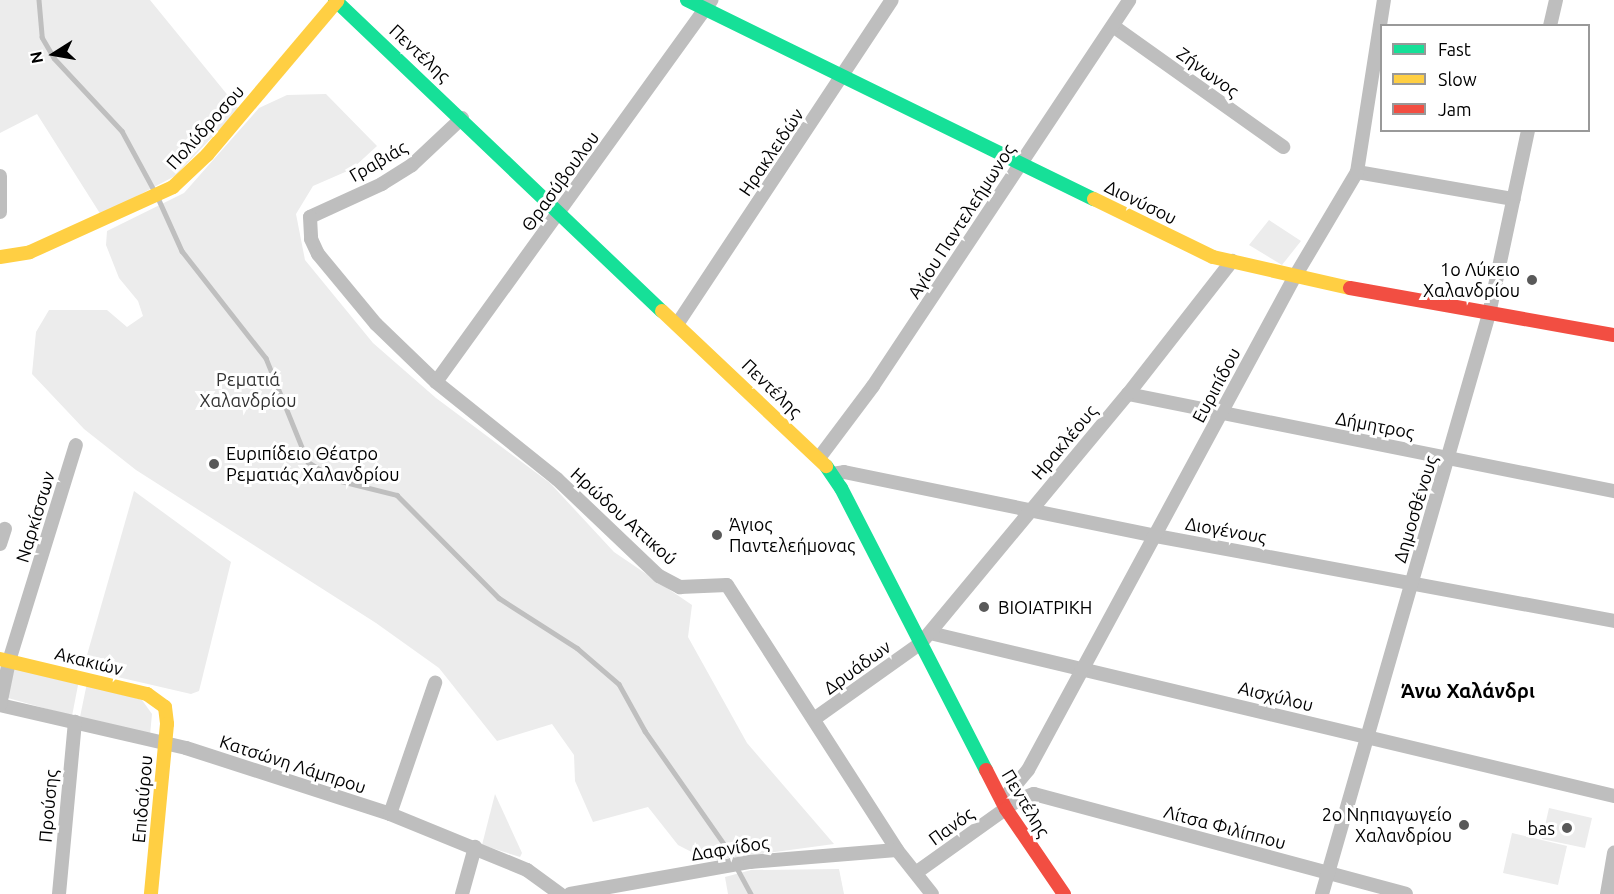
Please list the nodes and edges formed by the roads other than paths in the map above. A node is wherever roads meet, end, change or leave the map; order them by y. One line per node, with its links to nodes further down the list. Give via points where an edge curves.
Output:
1 (336, 0): 13 (street, Πεντέλης); 23 (street, Πολύδροσου, via 207,155 173,187 141,205 30,252)
2 (687, 0): 7 (street, Διονύσου)
3 (892, 0): 12 (street, Ηρακλειδών)
4 (1129, 0): 11 (street, Αγίου Παντελεήμωνος)
5 (1384, 0): 8 (street, Ευριπίδου)
6 (1556, 0): 9 (street)
7 (709, 5): 12 (street, Διονύσου); 20 (street, Θρασύβουλου)
8 (1380, 24)
9 (1550, 24)
10 (1380, 25): 17 (street, Ευριπίδου)
11 (1113, 26): 15 (street, Ζήνωνος); 16 (street, Αγίου Παντελεήμωνος)
12 (842, 77): 16 (street, Διονύσου); 27 (street, Ηρακλειδών)
13 (462, 118): 20 (street, Πεντέλης); 22 (street, Γραβιάς, via 412,165 373,188 318,210)
14 (1528, 132): 19 (street, Δημοσθένους)
15 (1282, 147)
16 (1021, 163): 24 (street, Διονύσου, via 1213,257); 33 (street, Αγίου Παντελεήμωνος, via 873,386)
17 (1357, 172): 19 (street); 25 (street, Ευριπίδου)
18 (0, 176): 21 (street)
19 (1514, 199): 26 (street, Δημοσθένους)
20 (561, 210): 27 (street, Πεντέλης); 29 (street, Θρασύβουλου)
21 (0, 212)
22 (308, 225): 29 (street, Ηρώδου Αττικού, via 325,263 376,324)
23 (0, 257)
24 (1232, 261): 25 (street, Διονύσου); 30 (street, Ηρακλέους)
25 (1294, 278): 26 (street, Διονύσου); 31 (street, Ευριπίδου)
26 (1490, 310): 28 (street, Διονύσου); 34 (street, Δημοσθένους)
27 (678, 323): 33 (street, Πεντέλης)
28 (1614, 334)
29 (436, 382): 49 (street, Ηρώδου Αττικού, via 557,479 659,576 680,586 727,585)
30 (1128, 394): 31 (street, Δήμητρος); 37 (street, Ηρακλέους)
31 (1222, 413): 34 (street, Δήμητρος); 39 (street, Ευριπίδου)
32 (76, 445): 44 (street, Ναρκίσσων)
33 (819, 458): 35 (street, Πεντέλης)
34 (1450, 458): 36 (street, Δήμητρος); 41 (street, Δημοσθένους)
35 (832, 474): 37 (street, Διογένους, via 844,472); 43 (street, Πεντέλης)
36 (1614, 491)
37 (1029, 511): 39 (street, Διογένους); 43 (street, Ηρακλέους)
38 (5, 528): 40 (street)
39 (1156, 536): 41 (street, Διογένους); 45 (street, Ευριπίδου)
40 (0, 544)
41 (1411, 583): 42 (street, Διογένους); 51 (street, Δημοσθένους)
42 (1614, 621)
43 (925, 638): 45 (street, Αισχύλου); 49 (street, Δρυάδων); 56 (street, Πεντέλης)
44 (4, 660): 47 (street, Ναρκίσσων); 48 (street, Ακακιών, via 147,694)
45 (1082, 667): 51 (street, Αισχύλου); 53 (street, Ευριπίδου)
46 (435, 683): 57 (street)
47 (0, 705): 50 (street, Κατσώνη Λάμπρου)
48 (165, 707): 52 (street, Επιδαύρου)
49 (814, 719): 59 (street, Ηρώδου Αττικού)
50 (75, 722): 52 (street, Κατσώνη Λάμπρου); 63 (street, Προύσης)
51 (1368, 737): 55 (street, Αισχύλου); 62 (street, Δημοσθένους)
52 (165, 742): 57 (street, Κατσώνη Λάμπρου); 64 (street, Επιδαύρου)
53 (1028, 770): 54 (street); 56 (street, Ευριπίδου)
54 (1034, 794): 56 (street); 62 (street, Λίτσα Φιλίππου)
55 (1614, 796)
56 (1004, 805): 61 (street, Πανός); 69 (street, Πεντέλης)
57 (390, 814): 58 (street, Κατσώνη Λάμπρου)
58 (475, 847): 65 (street); 66 (street, Κατσώνη Λάμπρου, via 527,870)
59 (897, 850): 61 (street, Ηρώδου Αττικού); 67 (street, Δαφνίδος, via 750,862)
60 (1614, 853): 72 (street)
61 (917, 872): 68 (street, Ηρώδου Αττικού)
62 (1327, 874): 70 (street, Δημοσθένους); 71 (street, Λίτσα Φιλίππου)
63 (59, 894)
64 (151, 894)
65 (462, 894)
66 (560, 894)
67 (570, 894)
68 (932, 894)
69 (1064, 894)
70 (1322, 894)
71 (1406, 894)
72 (1607, 894)

